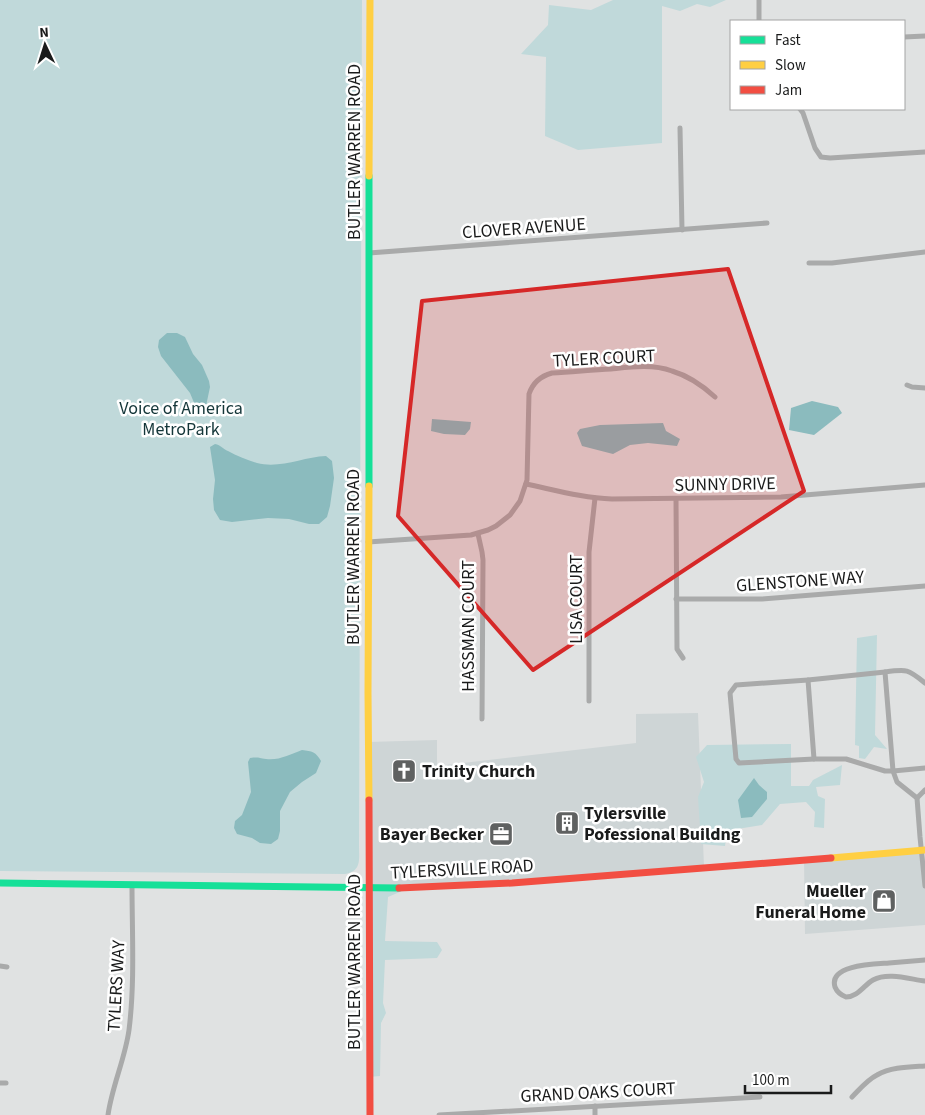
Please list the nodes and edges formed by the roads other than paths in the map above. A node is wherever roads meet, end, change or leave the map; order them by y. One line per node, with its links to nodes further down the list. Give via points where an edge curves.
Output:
1 (370, 0): 12 (main road, BUTLER WARREN ROAD)
2 (759, 0): 3 (street)
3 (759, 20)
4 (925, 36): 5 (street)
5 (905, 37)
6 (801, 110): 8 (street, via 821,157)
7 (680, 128): 10 (street)
8 (925, 152)
9 (767, 223): 10 (street, CLOVER AVENUE)
10 (682, 230): 12 (street, CLOVER AVENUE)
11 (925, 252): 13 (street)
12 (369, 253): 22 (main road, BUTLER WARREN ROAD)
13 (809, 263)
14 (907, 385): 15 (street)
15 (925, 388)
16 (715, 397): 17 (street, TYLER COURT, via 692,379 672,370 647,366 544,376 534,383 529,394)
17 (526, 484): 19 (street, SUNNY DRIVE); 21 (street, TYLER COURT, via 510,515)
18 (925, 485): 20 (street, SUNNY DRIVE, via 781,497)
19 (595, 498): 20 (street, SUNNY DRIVE); 29 (street, LISA COURT, via 589,552)
20 (676, 499): 24 (street)
21 (478, 534): 22 (street, TYLER COURT); 30 (street, HASSMAN COURT, via 483,560)
22 (368, 542): 40 (main road, BUTLER WARREN ROAD)
23 (925, 586): 24 (street, GLENSTONE WAY, via 762,598)
24 (676, 599): 25 (street, via 677,649)
25 (683, 658)
26 (885, 672): 27 (street); 28 (street, via 904,670); 33 (street)
27 (808, 680): 31 (street); 31 (street, via 736,686 730,693 739,763)
28 (925, 683)
29 (589, 701)
30 (482, 718)
31 (814, 759): 33 (street, via 846,759)
32 (925, 768): 33 (street)
33 (894, 771): 35 (street, via 897,782)
34 (925, 790): 35 (street)
35 (917, 798): 36 (street)
36 (923, 850): 39 (street); 40 (main road, TYLERSVILLE ROAD, via 512,883)
37 (0, 883): 38 (main road, TYLERSVILLE ROAD)
38 (132, 885): 40 (main road, TYLERSVILLE ROAD); 51 (street, TYLERS WAY, via 132,1006 129,1032)
39 (925, 886)
40 (369, 888): 52 (main road, BUTLER WARREN ROAD)
41 (925, 960): 44 (street, via 858,965 842,971 834,981 839,993 846,998 883,977)
42 (0, 966): 43 (street)
43 (7, 967)
44 (925, 981)
45 (925, 1066): 49 (street, via 878,1074)
46 (0, 1082): 47 (street)
47 (6, 1083)
48 (760, 1096): 50 (street, GRAND OAKS COURT)
49 (852, 1097)
50 (595, 1106): 53 (street, GRAND OAKS COURT); 54 (street)
51 (108, 1115)
52 (370, 1115)
53 (438, 1115)
54 (595, 1115)

